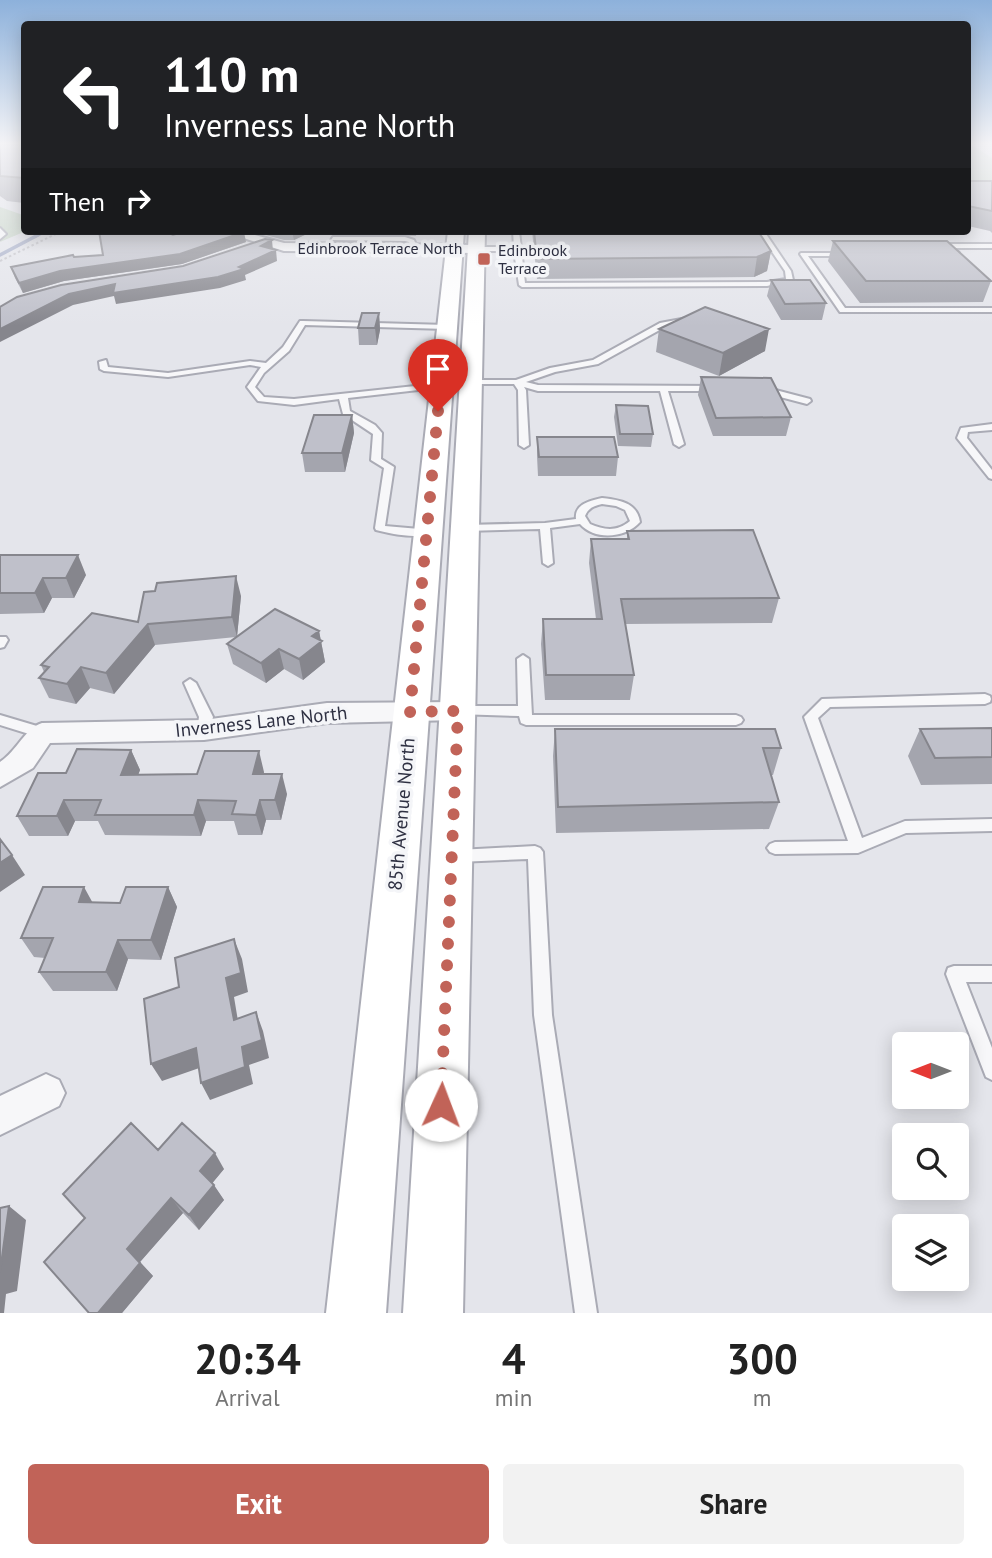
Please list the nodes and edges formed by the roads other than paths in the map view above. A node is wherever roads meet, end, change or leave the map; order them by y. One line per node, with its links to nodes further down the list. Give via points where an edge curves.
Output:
1 (0, 230): 6 (lane)
2 (239, 235): 9 (street)
3 (334, 235): 10 (lane)
4 (516, 235): 13 (lane)
5 (764, 235): 13 (lane, via 790,280 766,284 522,285)
6 (0, 237)
7 (455, 240): 8 (street, Edinbrook Terrace North); 10 (street, Edinbrook Terrace North, via 415,249); 22 (main road, 85th Avenue North)
8 (477, 240): 13 (lane); 25 (main road)
9 (264, 243): 10 (street, Edinbrook Terrace North, via 284,247); 14 (street, Edinbrook Terrace North)
10 (331, 244)
11 (981, 246): 12 (lane); 16 (lane, via 948,246); 18 (lane)
12 (992, 246)
13 (517, 249)
14 (245, 250)
15 (942, 253): 16 (lane)
16 (956, 253): 19 (lane)
17 (859, 254): 20 (lane, via 803,254 843,310)
18 (992, 255)
19 (964, 260)
20 (992, 310)
21 (687, 320): 26 (lane, via 663,325 595,362)
22 (447, 327): 24 (lane, via 303,323 283,352); 27 (main road, 85th Avenue North)
23 (103, 362): 24 (lane, via 104,369 167,375 250,363)
24 (266, 365): 31 (lane, via 251,387 261,399 294,402)
25 (471, 382): 26 (lane); 27 (lane); 41 (main road)
26 (517, 382): 28 (lane, via 538,388); 35 (lane, via 522,390)
27 (441, 387): 31 (lane); 42 (main road, 85th Avenue North)
28 (663, 388): 29 (lane); 34 (lane)
29 (730, 388)
30 (757, 388): 32 (lane)
31 (343, 396): 42 (lane, via 346,412 378,433 376,460 389,467 380,528)
32 (807, 401)
33 (992, 427): 36 (lane, via 964,430 962,438)
34 (678, 444)
35 (524, 446)
36 (977, 457): 37 (lane); 38 (lane)
37 (992, 457)
38 (992, 476)
39 (582, 521): 39 (lane, via 610,533 631,526 635,517 620,503 602,501 581,510); 40 (lane)
40 (545, 526): 41 (lane); 43 (lane)
41 (465, 528): 47 (main road)
42 (427, 532): 49 (main road, 85th Avenue North)
43 (548, 563)
44 (523, 659): 48 (lane)
45 (190, 683): 52 (lane, via 206,717)
46 (985, 699): 56 (lane, via 827,702 811,717)
47 (458, 711): 48 (lane); 49 (street, Inverness Lane North); 58 (main road)
48 (525, 711): 51 (lane, via 526,720)
49 (410, 712): 52 (street, Inverness Lane North, via 327,713); 63 (main road, 85th Avenue North)
50 (0, 720): 53 (lane)
51 (736, 720)
52 (204, 730): 53 (street, Inverness Lane North)
53 (43, 733): 54 (street, via 23,761)
54 (0, 776)
55 (992, 825): 56 (lane, via 905,827)
56 (858, 847): 57 (lane)
57 (775, 848)
58 (452, 856): 64 (main road); 65 (lane, via 535,852 543,1015)
59 (992, 974): 60 (lane, via 954,974)
60 (992, 1071)
61 (46, 1093): 62 (street)
62 (0, 1116)
63 (356, 1313)
64 (433, 1313)
65 (586, 1313)

